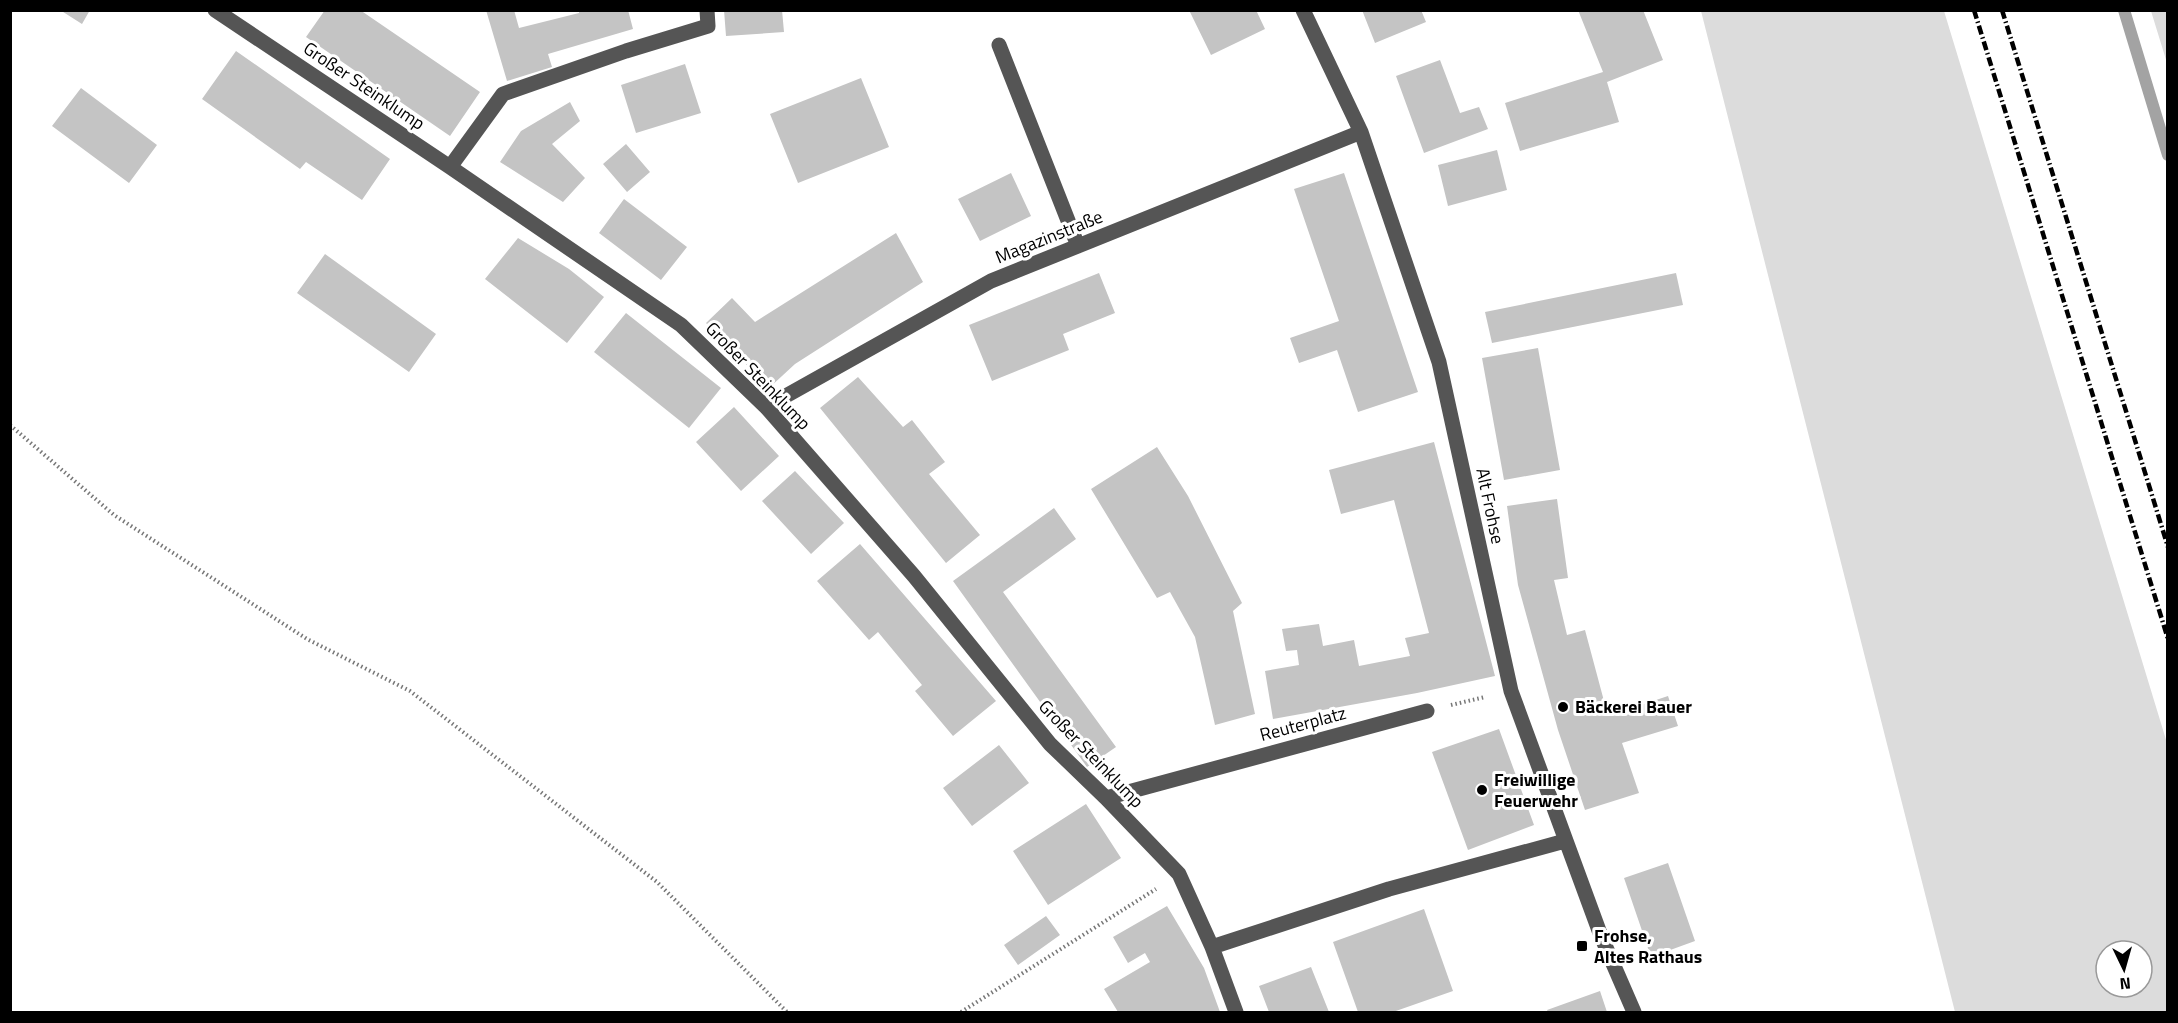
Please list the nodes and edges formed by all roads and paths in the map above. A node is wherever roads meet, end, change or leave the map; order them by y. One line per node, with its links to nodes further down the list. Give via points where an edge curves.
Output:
1 (215, 10): 6 (street, Großer Steinklump)
2 (708, 10): 6 (street, via 708,26 503,94)
3 (1303, 10): 5 (street, Alt Frohse)
4 (999, 45): 7 (street)
5 (1361, 132): 7 (street, Magazinstraße); 10 (street, Alt Frohse, via 1438,362)
6 (450, 167): 8 (street, Großer Steinklump, via 681,325)
7 (1078, 246): 8 (street, Magazinstraße, via 992,281)
8 (766, 407): 12 (street, Großer Steinklump, via 914,576 1050,744)
9 (10, 425): 16 (path, via 114,515 307,639 410,691 657,882)
10 (1511, 691): 11 (path); 13 (street, Alt Frohse)
11 (1427, 711): 12 (street, Reuterplatz)
12 (1106, 798): 14 (street, Großer Steinklump)
13 (1565, 841): 15 (street, via 1389,890); 19 (street, Alt Frohse)
14 (1179, 874): 15 (street, Großer Steinklump); 17 (path)
15 (1212, 947): 18 (street, Großer Steinklump)
16 (787, 1012)
17 (961, 1012)
18 (1236, 1012)
19 (1634, 1012)

